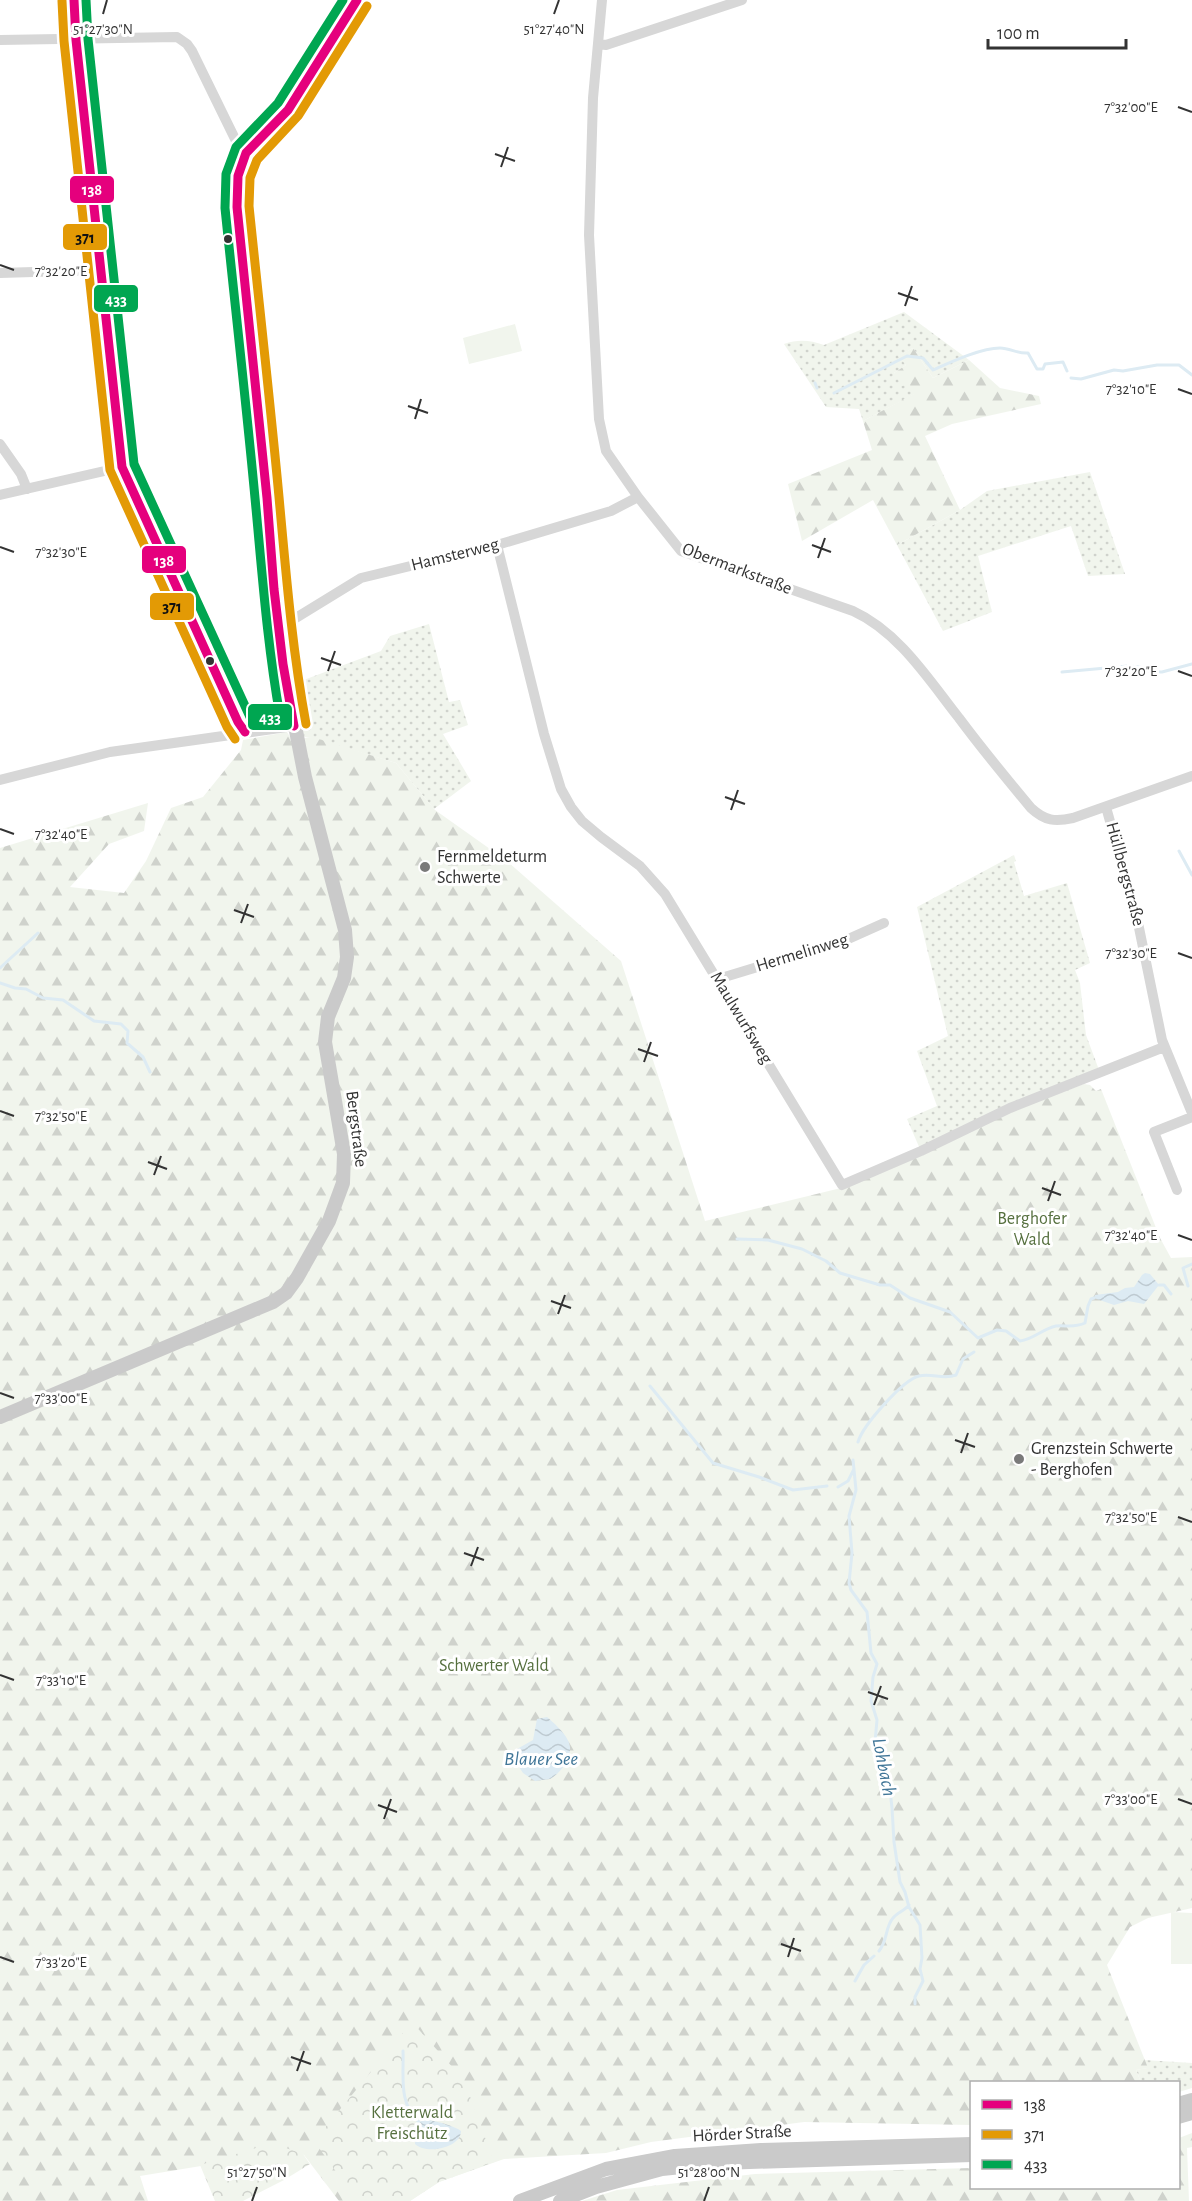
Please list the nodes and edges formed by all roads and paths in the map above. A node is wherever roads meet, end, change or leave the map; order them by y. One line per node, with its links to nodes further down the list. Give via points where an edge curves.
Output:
1 (74, 0): 6 (street)
2 (357, 0): 8 (main road, via 288,110)
3 (602, 0): 7 (street, Obermarkstraße)
4 (742, 0): 7 (street, via 606,45)
5 (0, 40): 6 (street)
6 (76, 40): 8 (street, via 177,37 192,51 238,145); 9 (street)
7 (598, 44): 15 (street, Obermarkstraße, via 589,216 599,419 606,451)
8 (248, 151): 17 (main road, Bergstraße, via 239,171 237,207)
9 (100, 270): 10 (street); 12 (street)
10 (0, 273)
11 (0, 444): 13 (street)
12 (122, 467): 13 (street); 19 (street)
13 (27, 489): 14 (street)
14 (0, 495)
15 (638, 497): 16 (street, Hamsterweg, via 611,512); 22 (street, Obermarkstraße, via 681,551 853,611 889,634 1037,813 1059,821)
16 (497, 545): 17 (street, Hamsterweg, via 361,578 286,624); 24 (street, Maulwurfsweg, via 544,734 566,799 582,820 661,888)
17 (278, 625): 18 (main road, Bergstraße)
18 (294, 726): 19 (street); 28 (main road, Bergstraße, via 347,944 347,967 328,1017 325,1042 344,1154 344,1174 336,1204 297,1278 273,1302)
19 (245, 732): 21 (street, via 110,752)
20 (1192, 776): 22 (street, Obermarkstraße)
21 (0, 780)
22 (1106, 807): 25 (street, Hüllbergstraße, via 1137,918)
23 (884, 923): 24 (street, Hermelinweg, via 846,940)
24 (718, 980): 25 (street, Maulwurfsweg, via 842,1185 1010,1108)
25 (1164, 1047): 26 (street, Hüllbergstraße)
26 (1192, 1115): 27 (street, Hüllbergstraße, via 1154,1132)
27 (1177, 1190)
28 (0, 1417)
29 (970, 2144): 31 (main road, Hörder Straße, via 675,2156 606,2169)
30 (970, 2155): 32 (main road, Hörder Straße, via 720,2163 662,2169)
31 (520, 2201)
32 (560, 2201)

